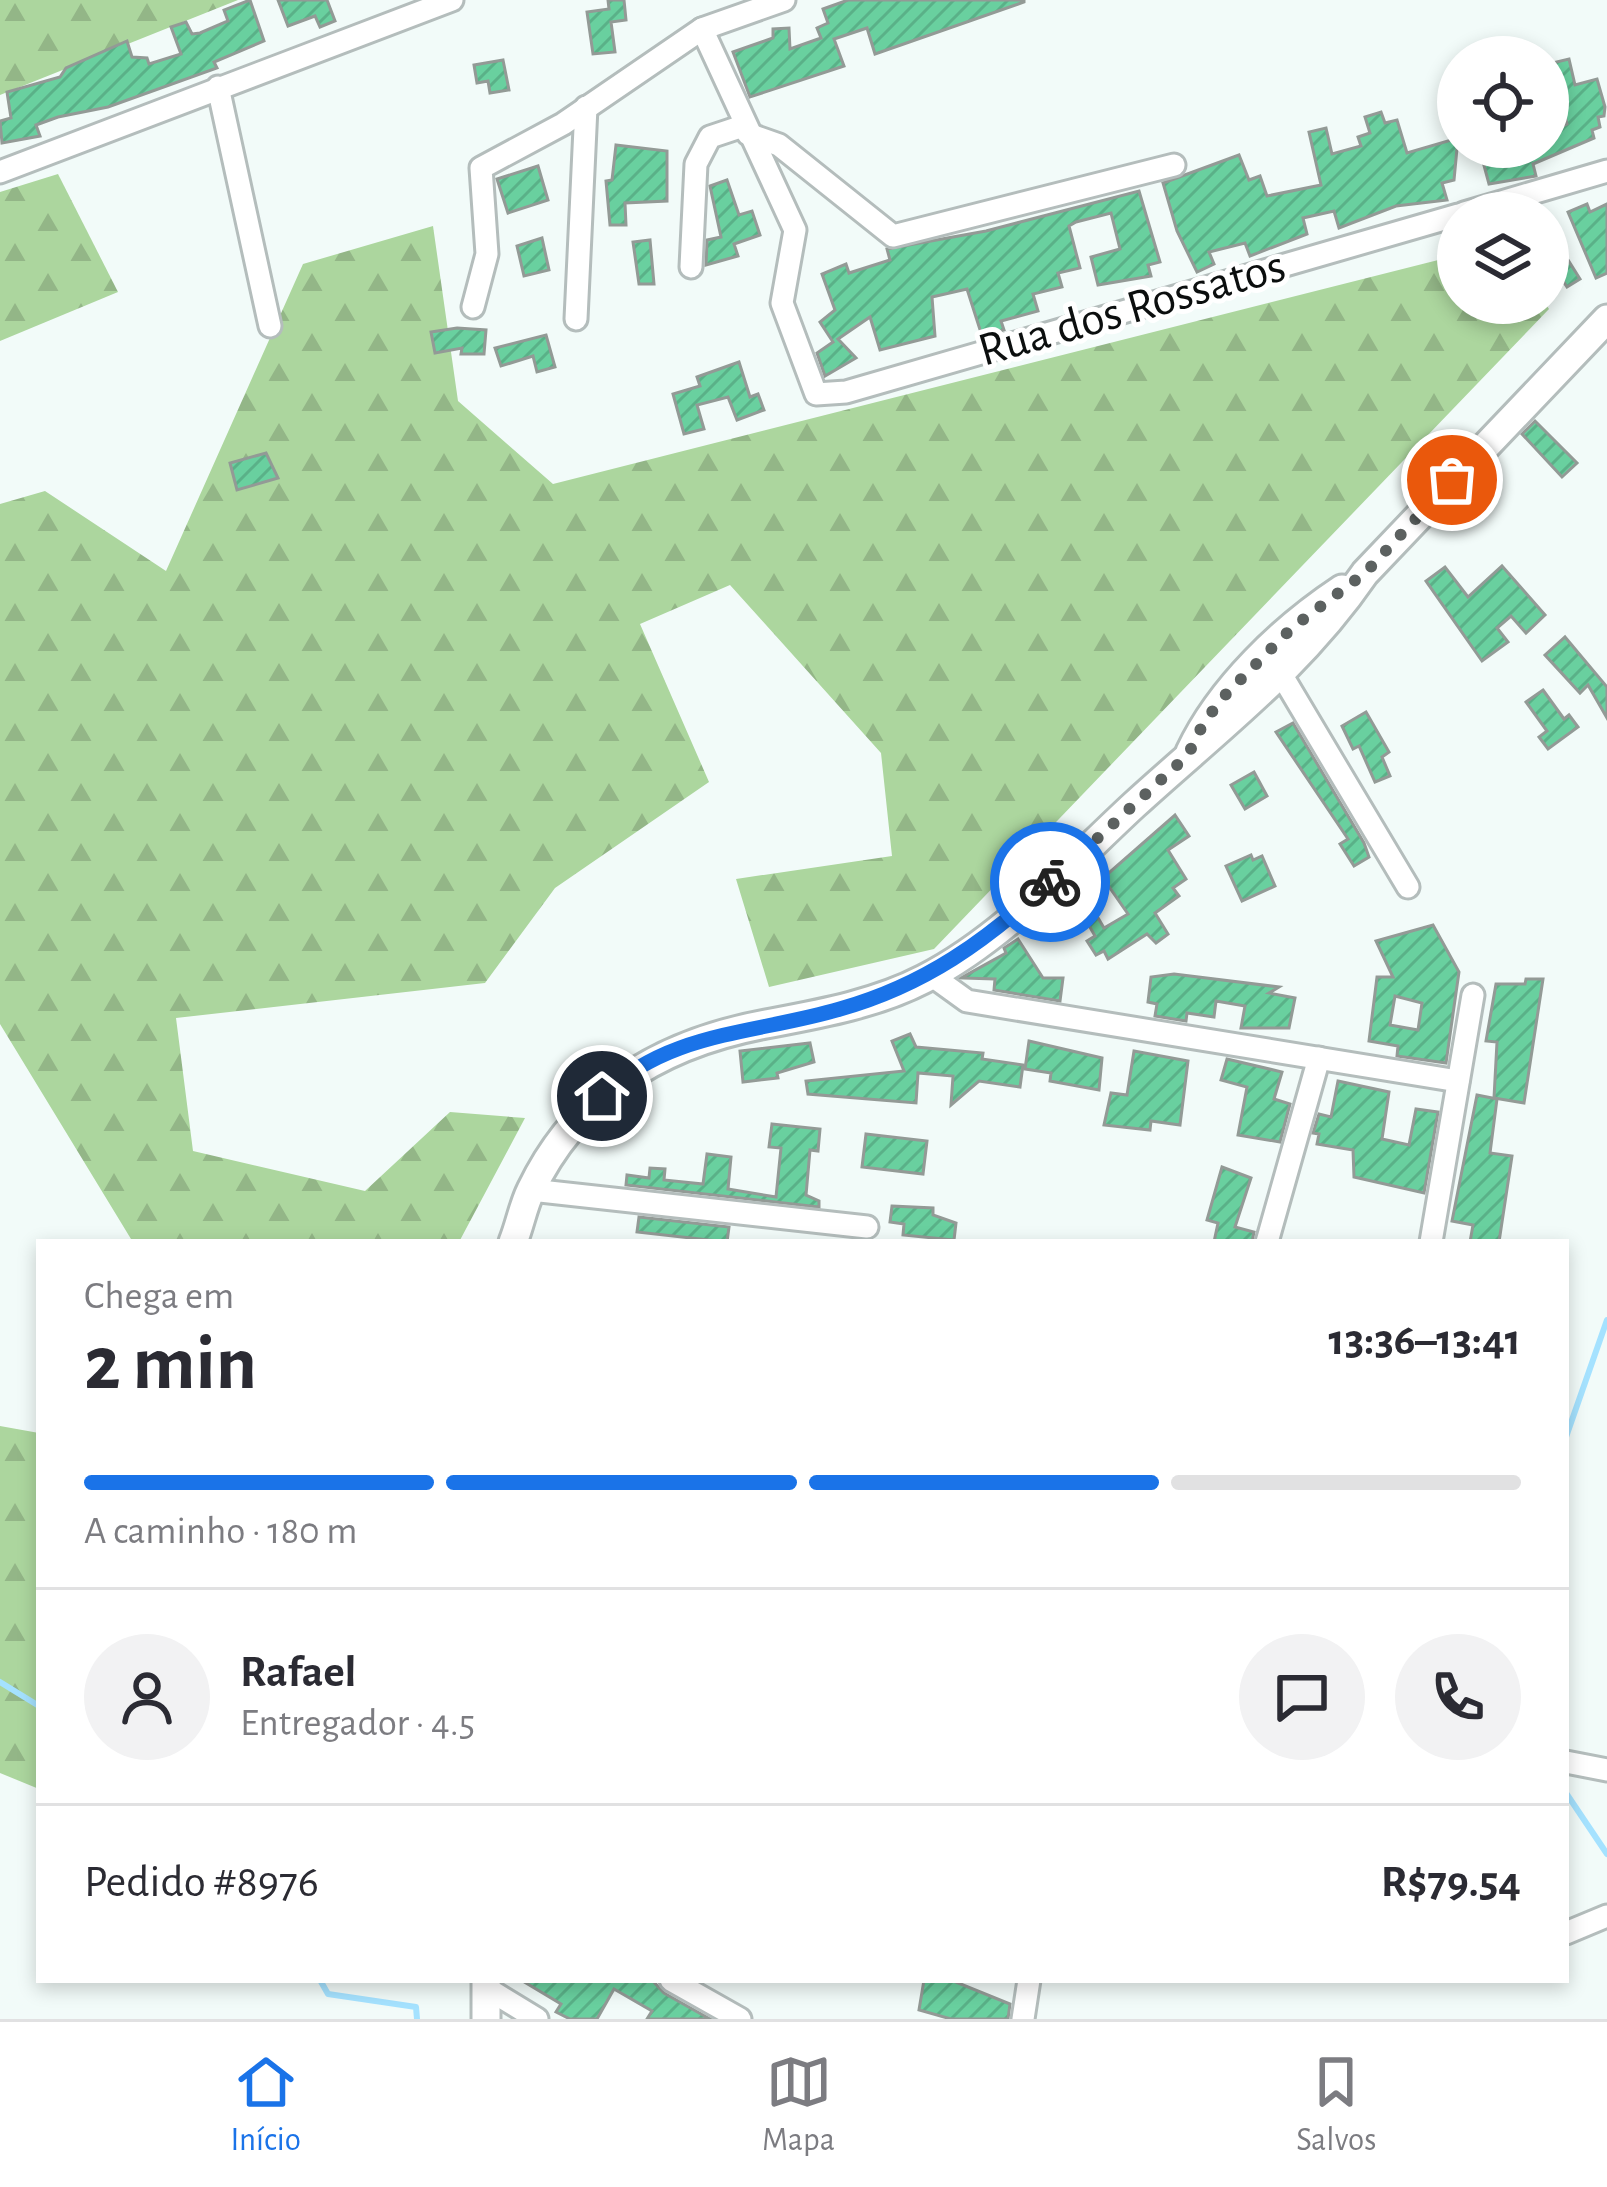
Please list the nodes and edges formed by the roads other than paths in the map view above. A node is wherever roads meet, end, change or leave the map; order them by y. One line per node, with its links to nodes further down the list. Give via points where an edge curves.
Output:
1 (452, 0): 4 (street)
2 (784, 0): 3 (street)
3 (702, 29): 5 (street); 6 (street)
4 (218, 87): 9 (street); 16 (street)
5 (586, 107): 13 (street, via 481,168 487,254); 14 (street)
6 (745, 130): 7 (street, via 779,145 892,236); 11 (street, Rua dos Rossatos, via 795,230 782,303 809,386 828,397); 12 (street, via 710,137 696,164)
7 (1174, 165)
8 (1607, 171): 10 (street, Rua dos Rossatos)
9 (0, 172)
10 (1536, 192)
11 (1437, 221)
12 (692, 268)
13 (472, 307)
14 (576, 319)
15 (1607, 319): 17 (main road)
16 (270, 326)
17 (1275, 664): 18 (street); 19 (main road, via 1204,722 1188,755 984,943)
18 (1408, 887)
19 (931, 975): 21 (street, via 967,1001); 23 (main road, via 838,1010 675,1047 624,1074 579,1118)
20 (1473, 995): 22 (street)
21 (1319, 1058): 22 (street); 26 (street)
22 (1458, 1081): 27 (street)
23 (531, 1190): 24 (street); 25 (main road)
24 (867, 1227)
25 (515, 1239)
26 (1268, 1239)
27 (1432, 1239)
28 (1569, 1763): 29 (street)
29 (1607, 1770)
30 (1607, 1916): 31 (street)
31 (1569, 1932)
32 (675, 1983): 37 (street)
33 (1029, 1983): 38 (street)
34 (487, 1984): 35 (main road); 36 (street)
35 (486, 2019)
36 (537, 2019)
37 (740, 2019)
38 (1024, 2019)

